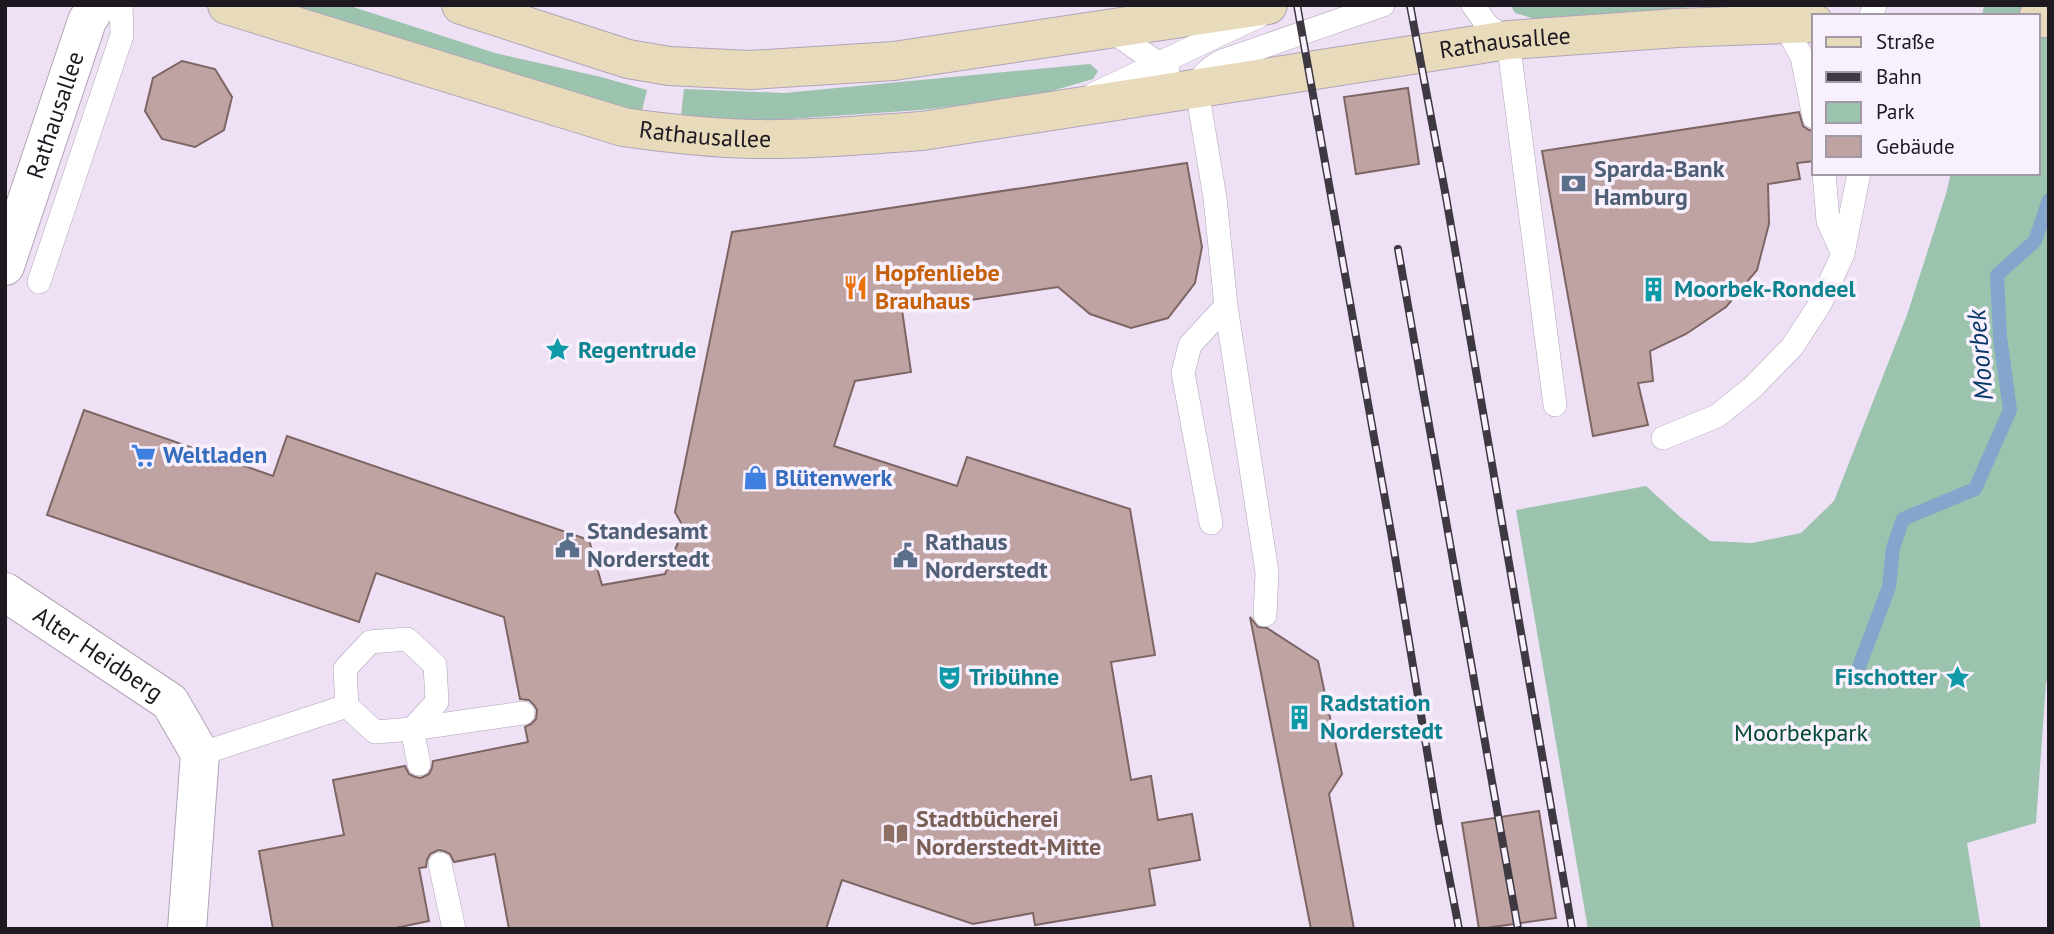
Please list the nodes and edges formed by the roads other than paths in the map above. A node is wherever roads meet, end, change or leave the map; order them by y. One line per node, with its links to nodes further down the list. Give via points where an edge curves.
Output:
1 (97, 5): 18 (street, Rathausallee, via 86,22)
2 (121, 5): 18 (lane, via 122,35)
3 (227, 5): 14 (main road, Rathausallee, via 623,127 662,132 750,139 847,136 922,131)
4 (461, 5): 9 (main road, via 628,59 750,70 894,61)
5 (1267, 5): 9 (main road); 11 (lane, via 1257,18)
6 (1383, 5): 12 (lane, via 1222,61 1207,69)
7 (1473, 5): 10 (lane, via 1487,25)
8 (1799, 23): 10 (main road, Rathausallee); 13 (lane)
9 (1110, 30): 11 (lane)
10 (1508, 40): 12 (main road, Rathausallee); 20 (lane)
11 (1158, 63): 12 (lane); 14 (lane)
12 (1197, 90): 14 (main road, Rathausallee); 19 (lane)
13 (1812, 107)
14 (1059, 110)
15 (1824, 175): 17 (lane, via 1828,221)
16 (1859, 175): 17 (lane)
17 (1843, 254): 21 (lane, via 1820,304 1792,347 1752,388 1717,416)
18 (22, 274)
19 (1226, 306): 22 (lane, via 1190,345 1183,373); 24 (lane, via 1267,572)
20 (1555, 405)
21 (1663, 438)
22 (1211, 523)
23 (5, 592): 28 (street, Alter Heidberg, via 170,702)
24 (1265, 615)
25 (347, 706): 27 (lane, via 375,732); 27 (lane, via 345,669 370,642 407,639 435,664 437,702); 28 (lane)
26 (523, 713): 27 (lane)
27 (412, 729): 29 (lane)
28 (201, 754): 31 (street)
29 (419, 764)
30 (440, 864): 32 (lane)
31 (187, 929)
32 (454, 929)

